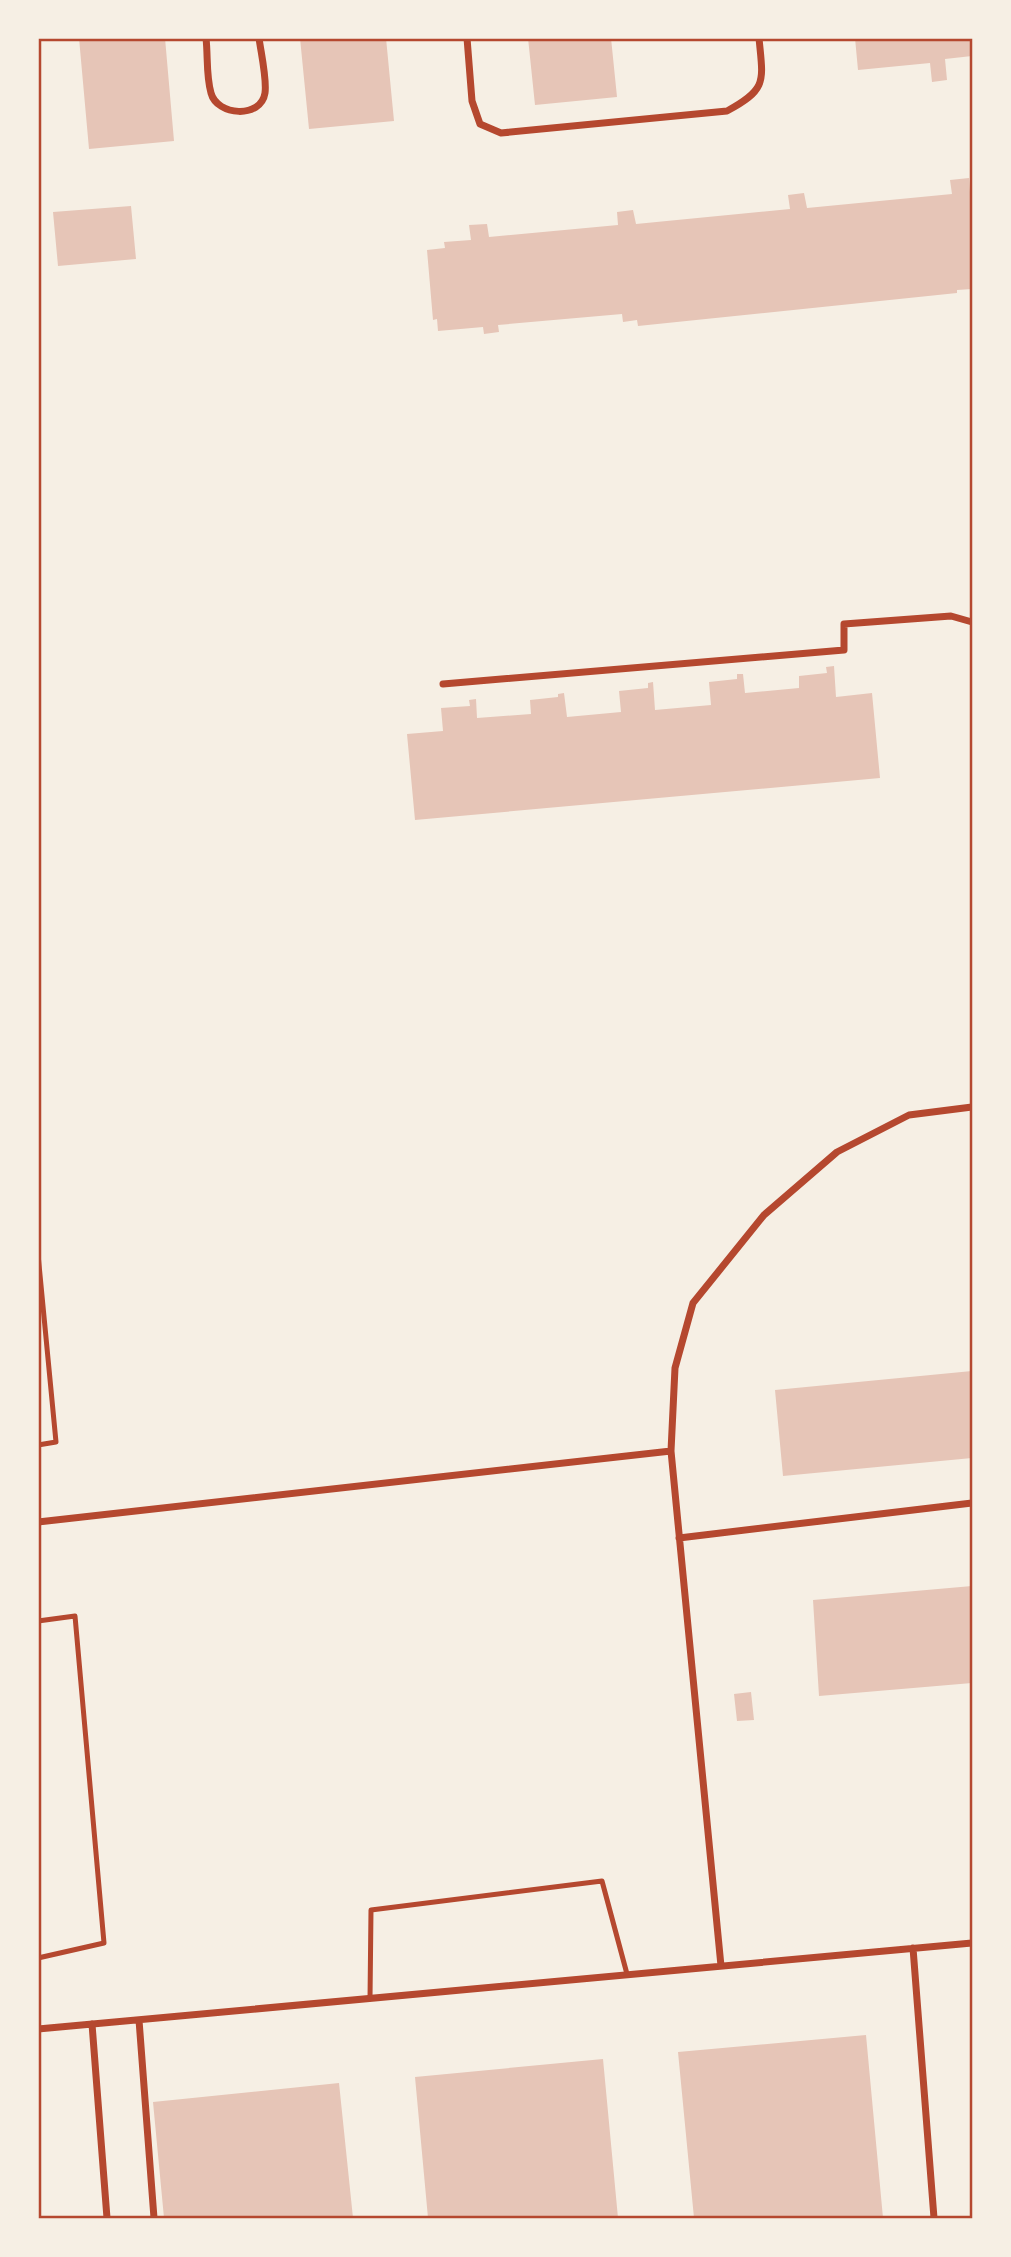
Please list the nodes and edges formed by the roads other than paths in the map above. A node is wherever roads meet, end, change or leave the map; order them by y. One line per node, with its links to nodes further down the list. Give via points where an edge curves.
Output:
1 (206, 38): 2 (street, via 211,96 233,111 250,111 265,94)
2 (259, 38)
3 (467, 38): 4 (street, via 472,101 480,124 501,133 727,111 750,98 762,77)
4 (759, 38)
5 (972, 622): 6 (street, via 951,617 844,624 844,650)
6 (443, 684)
7 (972, 1107): 10 (street, via 909,1115 837,1152 764,1214 693,1303 675,1368)
8 (38, 1254): 9 (lane, via 56,1442)
9 (38, 1445)
10 (671, 1451): 12 (street); 13 (street)
11 (972, 1503): 13 (street)
12 (38, 1522)
13 (679, 1538): 18 (street)
14 (38, 1621): 17 (lane, via 75,1616 104,1944)
15 (972, 1943): 16 (street)
16 (913, 1948): 18 (street); 26 (street)
17 (38, 1958)
18 (722, 1966): 19 (street)
19 (627, 1974): 20 (street); 20 (lane, via 603,1881 371,1910)
20 (370, 1999): 21 (street)
21 (139, 2020): 22 (street); 25 (street)
22 (92, 2024): 23 (street); 24 (street)
23 (38, 2029)
24 (107, 2218)
25 (154, 2218)
26 (934, 2218)

